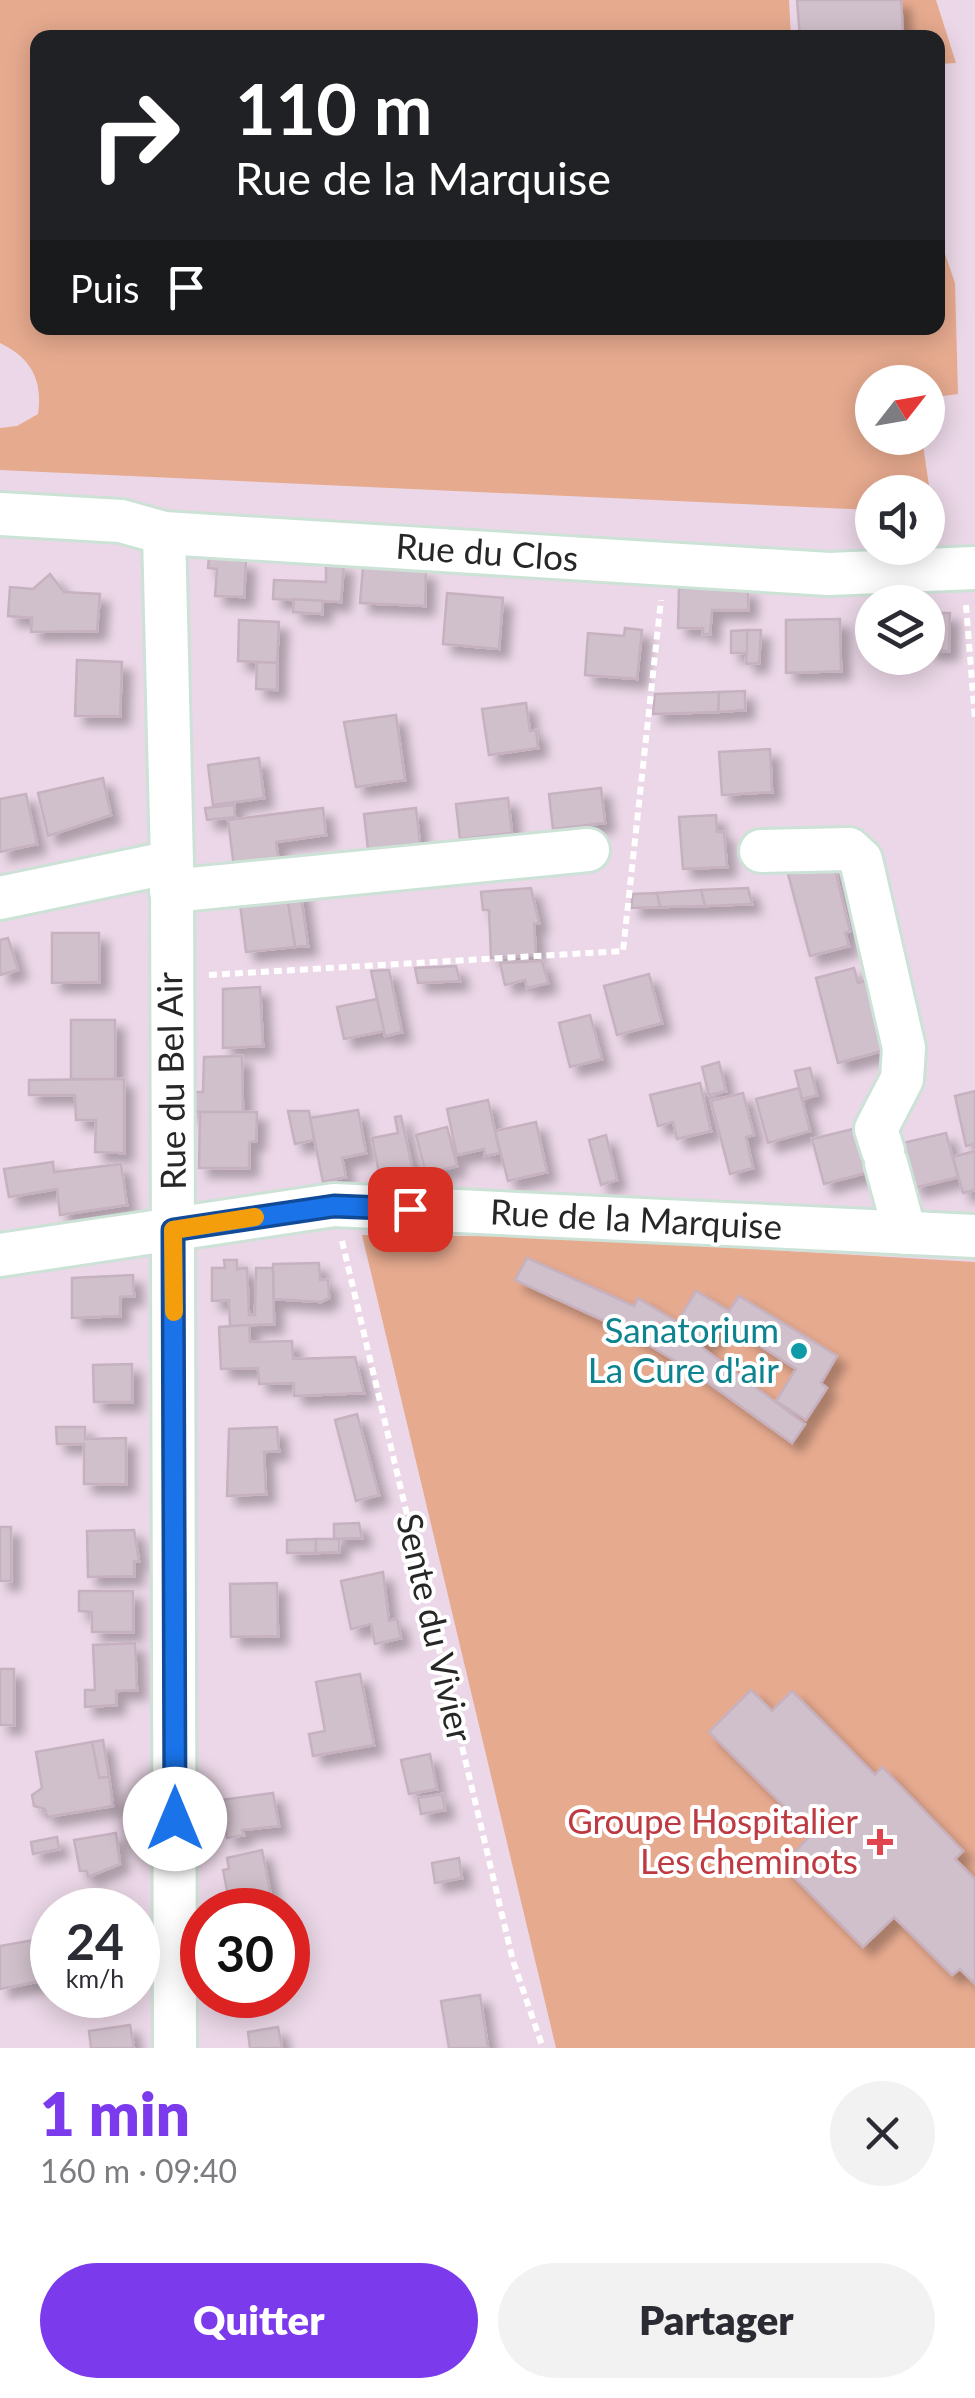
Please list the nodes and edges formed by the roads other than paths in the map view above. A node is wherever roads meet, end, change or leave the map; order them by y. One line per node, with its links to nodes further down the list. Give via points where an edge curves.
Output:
1 (0, 514): 2 (street, Rue du Clos, via 121,521)
2 (164, 533): 3 (street, Rue du Clos, via 829,574); 6 (street, Rue du Bel Air)
3 (969, 569)
4 (588, 850): 6 (street)
5 (761, 851): 9 (street, via 848,849 862,860 904,1048 902,1079 876,1129)
6 (172, 877): 7 (street); 8 (street, Rue du Bel Air)
7 (0, 898)
8 (173, 1230): 9 (street, Rue de la Marquise, via 334,1206); 11 (street, Rue de la Marquise); 12 (street, Rue du Bel Air)
9 (905, 1232): 10 (street, Rue de la Marquise)
10 (975, 1236)
11 (0, 1256)
12 (175, 2048)

